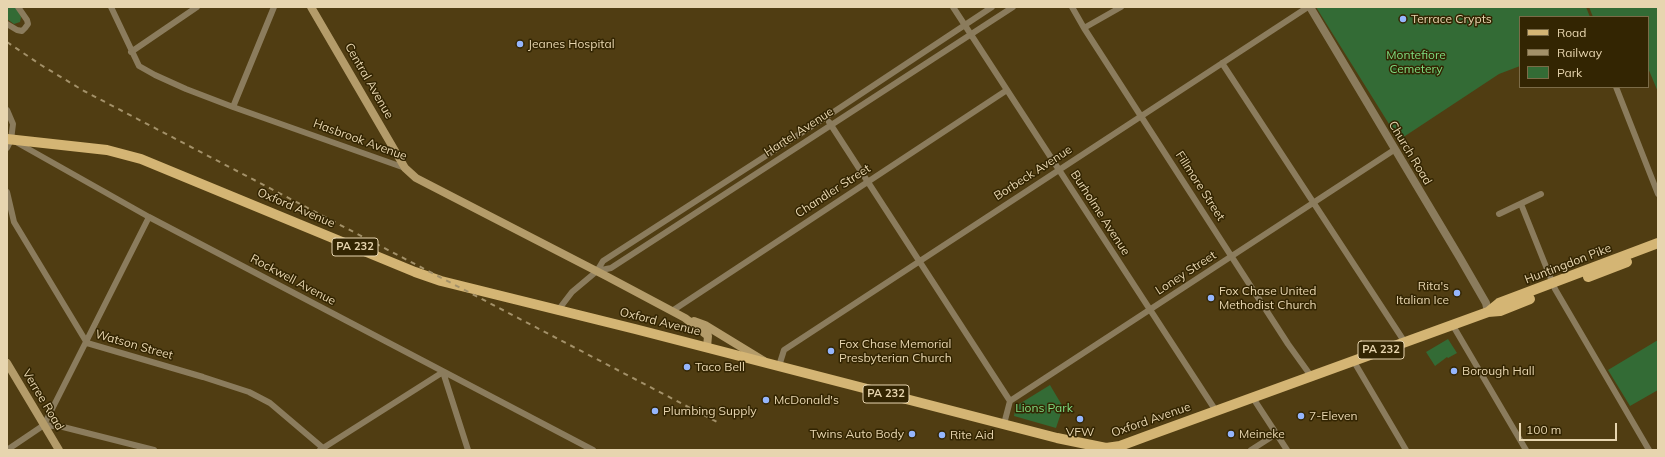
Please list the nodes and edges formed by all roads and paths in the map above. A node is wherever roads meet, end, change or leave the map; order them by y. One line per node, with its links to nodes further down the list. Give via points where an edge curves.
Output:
1 (18, 7): 12 (street, via 28,24 22,31)
2 (111, 7): 16 (street, Hasbrook Avenue)
3 (197, 7): 16 (street)
4 (274, 7): 20 (street)
5 (311, 7): 27 (main road, Central Avenue)
6 (953, 7): 13 (street, Burholme Avenue)
7 (992, 7): 13 (street, Hartel Avenue)
8 (1013, 7): 15 (street, Hartel Avenue)
9 (1072, 7): 14 (street, Fillmore Street)
10 (1121, 7): 14 (street)
11 (1309, 7): 17 (street, Borbeck Avenue); 26 (street, Church Road)
12 (7, 24)
13 (964, 25): 15 (street, Burholme Avenue); 22 (street, Hartel Avenue)
14 (1084, 28): 23 (street, Fillmore Street)
15 (971, 34): 19 (street, Burholme Avenue); 24 (street, Hartel Avenue)
16 (131, 52): 20 (street, Hasbrook Avenue, via 139,66 155,75)
17 (1222, 63): 23 (street, Borbeck Avenue); 33 (street)
18 (1616, 88): 32 (street)
19 (1007, 90): 28 (street, Burholme Avenue); 29 (street, Chandler Street)
20 (233, 107): 27 (street, Hasbrook Avenue)
21 (7, 110): 25 (street, via 13,124)
22 (826, 117): 24 (street); 41 (street, Hartel Avenue, via 603,261)
23 (1142, 117): 28 (street, Borbeck Avenue); 39 (street, Fillmore Street)
24 (830, 125): 29 (street); 41 (street, Hartel Avenue, via 610,268)
25 (8, 142): 36 (street, Rockwell Avenue); 43 (main road, Oxford Avenue / PA 232, via 108,150 141,158 429,278)
26 (1394, 150): 33 (street, Loney Street); 46 (street, Church Road, via 1486,303)
27 (405, 168): 41 (main road, Hasbrook Avenue, via 416,178)
28 (1058, 169): 40 (street, Borbeck Avenue); 44 (street, Burholme Avenue)
29 (868, 182): 40 (street); 45 (street, Chandler Street)
30 (7, 192): 50 (street, Watson Street, via 14,222)
31 (1541, 194): 34 (street)
32 (1658, 194)
33 (1314, 203): 39 (street, Loney Street); 49 (street)
34 (1521, 204): 35 (street); 42 (street)
35 (1499, 214)
36 (150, 217): 50 (street); 56 (street, Rockwell Avenue)
37 (1658, 243): 42 (main road, Huntingdon Pike / PA 232)
38 (1658, 249): 42 (main road, Huntingdon Pike / PA 232)
39 (1233, 256): 44 (street, Loney Street); 57 (street, Fillmore Street)
40 (918, 261): 55 (street, Borbeck Avenue, via 784,350); 59 (street)
41 (597, 271): 43 (street, Hartel Avenue, via 572,292); 45 (main road, Hasbrook Avenue)
42 (1554, 287): 46 (main road, Huntingdon Pike / PA 232, via 1500,311); 75 (street)
43 (559, 310): 51 (main road, Oxford Avenue / PA 232)
44 (1150, 310): 59 (street, Loney Street); 60 (street, Burholme Avenue)
45 (672, 311): 47 (main road, Hasbrook Avenue)
46 (1488, 312): 48 (main road, Huntingdon Pike / PA 232)
47 (685, 318): 51 (main road, Hasbrook Avenue, via 708,336); 54 (main road, Hasbrook Avenue, via 705,325)
48 (1452, 324): 49 (main road, Huntingdon Pike / PA 232); 74 (street)
49 (1404, 341): 52 (main road, Huntingdon Pike / PA 232)
50 (87, 343): 62 (street); 64 (street, Watson Street, via 249,392 270,403)
51 (707, 347): 54 (main road, Oxford Avenue / PA 232)
52 (1353, 360): 57 (main road, Huntingdon Pike / PA 232); 73 (street)
53 (7, 363): 62 (main road, Verree Road)
54 (768, 363): 55 (main road, Oxford Avenue / PA 232)
55 (779, 366): 61 (main road, Oxford Avenue / PA 232)
56 (443, 372): 64 (street); 68 (street); 69 (street, Rockwell Avenue)
57 (1311, 376): 58 (main road, Oxford Avenue / PA 232)
58 (1253, 398): 60 (main road, Oxford Avenue / PA 232); 63 (street)
59 (1010, 401): 61 (street)
60 (1216, 411): 70 (main road, Oxford Avenue / PA 232)
61 (1004, 424): 70 (main road, Oxford Avenue / PA 232)
62 (44, 425): 65 (street); 66 (main road, Verree Road); 67 (street, via 63,427)
63 (1276, 434): 71 (street); 72 (street)
64 (321, 449)
65 (7, 450)
66 (59, 450)
67 (154, 450)
68 (468, 450)
69 (593, 450)
70 (1106, 450)
71 (1251, 450)
72 (1287, 450)
73 (1406, 450)
74 (1526, 450)
75 (1649, 450)

